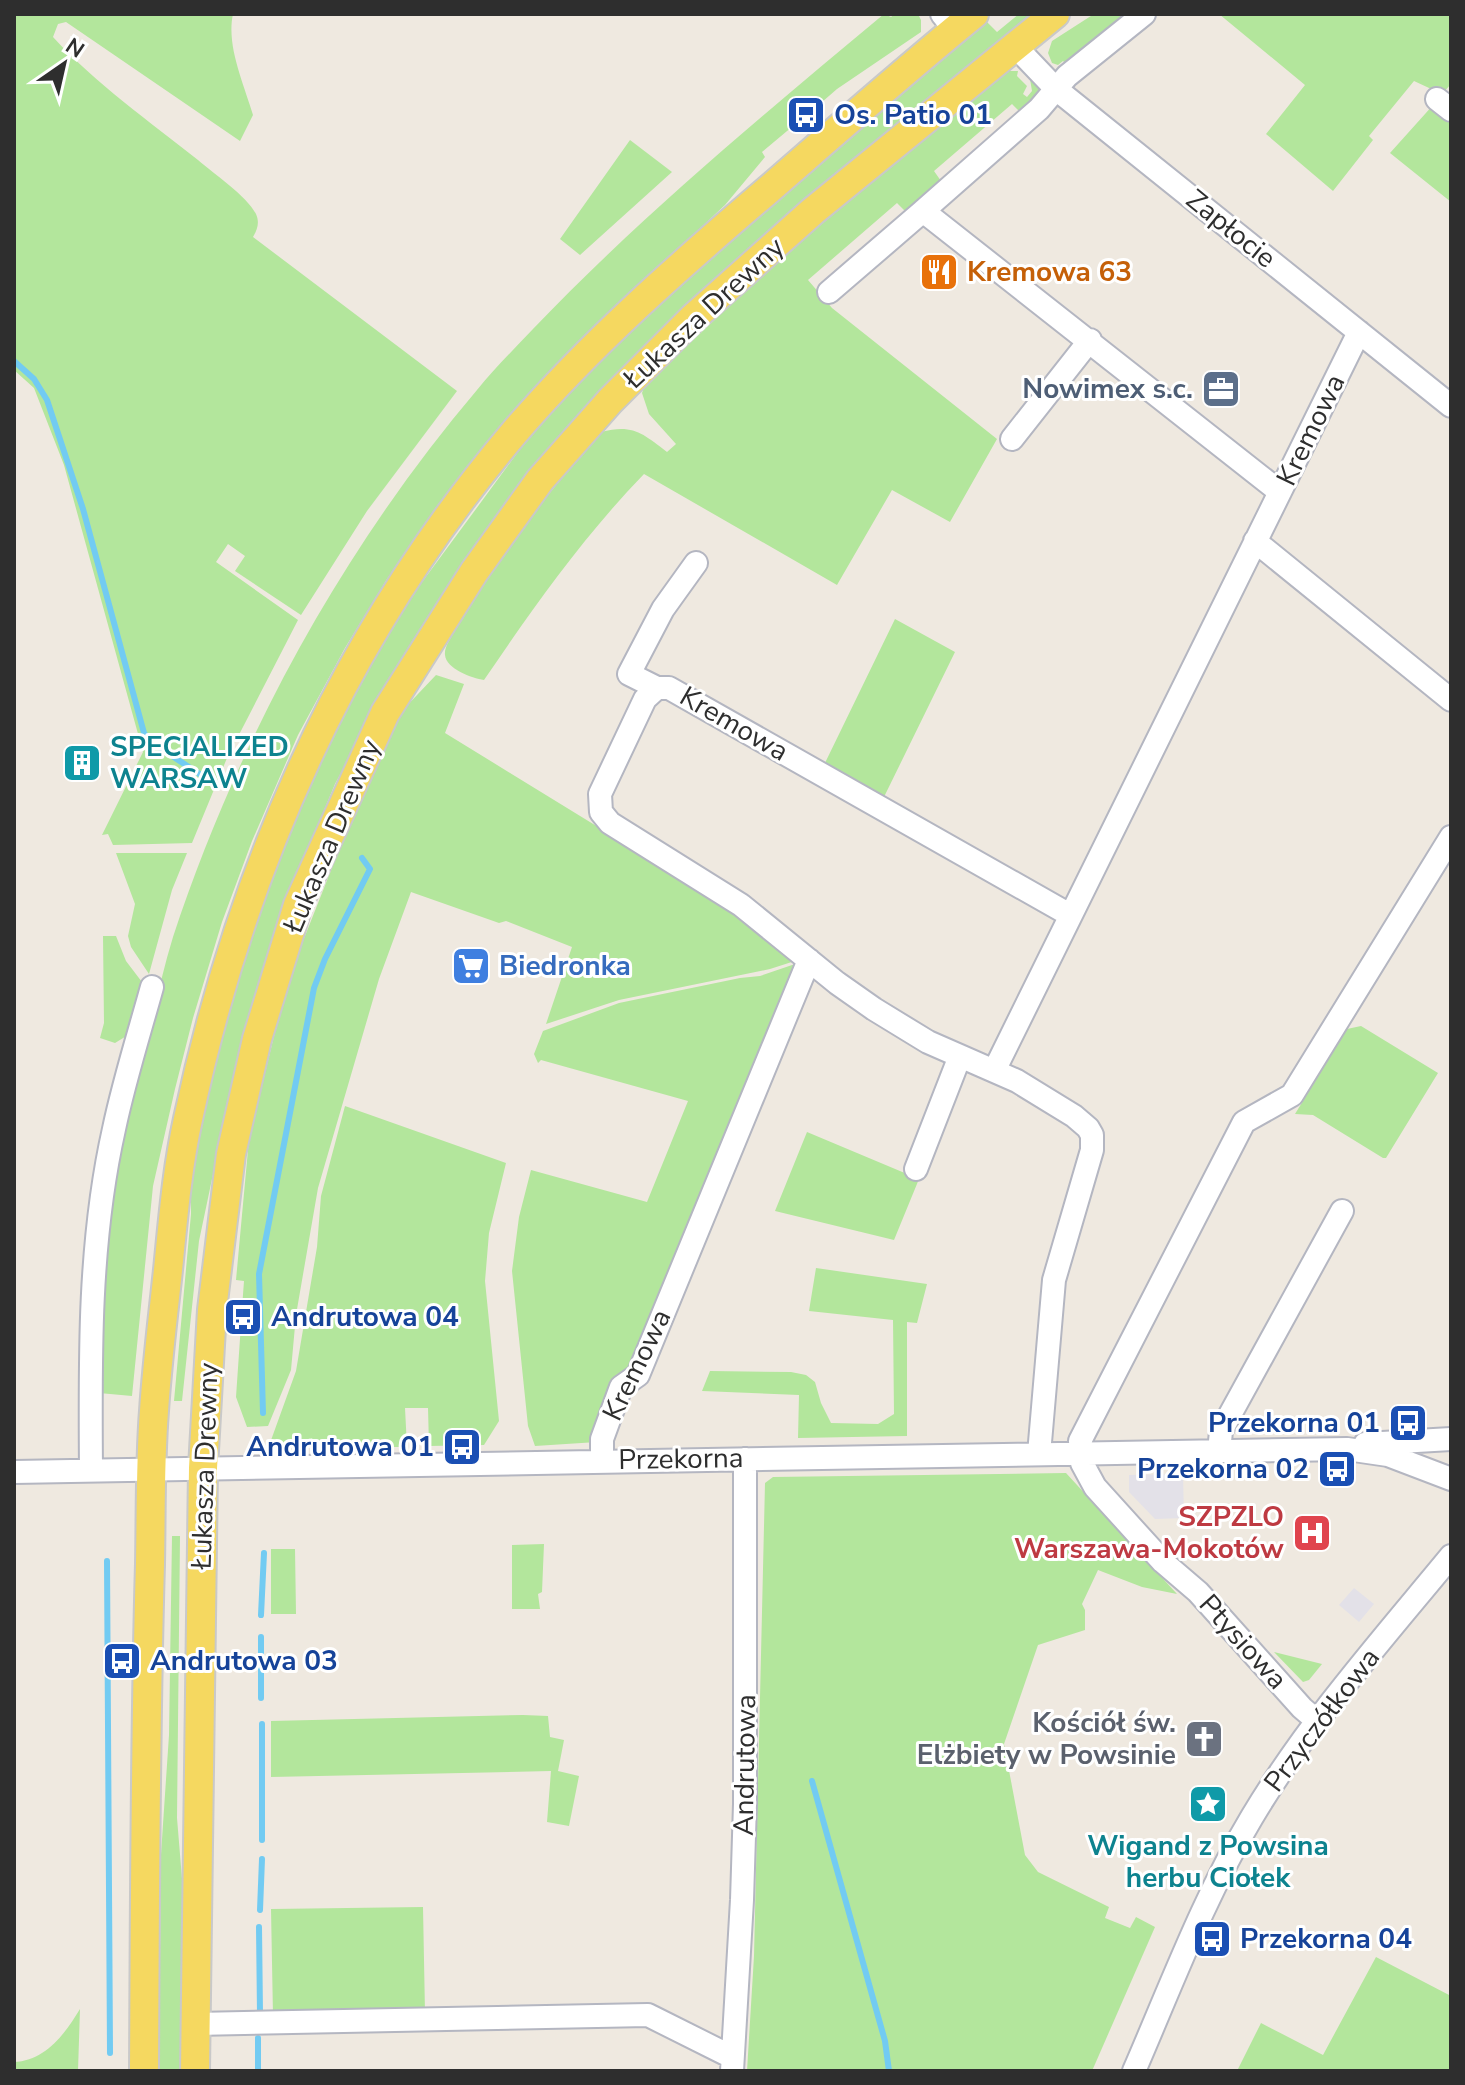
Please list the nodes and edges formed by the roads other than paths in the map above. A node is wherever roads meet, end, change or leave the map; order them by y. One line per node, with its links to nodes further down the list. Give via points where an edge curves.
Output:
1 (1055, 14): 4 (main road, Łukasza Drewny)
2 (1144, 14): 5 (street)
3 (957, 19): 33 (main road, Łukasza Drewny, via 631,310 554,387 416,560 369,637 282,808 230,952 182,1152)
4 (1015, 46): 5 (street, Zapłocie); 32 (main road, Łukasza Drewny, via 802,221 610,401 540,480 385,713 298,905 257,1039 231,1154 219,1246)
5 (1056, 89): 6 (street); 8 (street, Zapłocie)
6 (923, 211): 7 (street); 9 (street)
7 (829, 292)
8 (1359, 332): 10 (street, Zapłocie); 12 (street, Kremowa)
9 (1090, 340): 11 (street); 12 (street)
10 (1451, 406)
11 (1012, 439)
12 (1280, 492): 13 (street, Kremowa)
13 (1255, 541): 16 (street); 18 (street, Kremowa)
14 (696, 563): 15 (street, via 663,609 629,674)
15 (657, 688): 18 (street, Kremowa, via 669,688); 19 (street, Kremowa, via 645,699 600,794 601,812 610,823 741,905)
16 (1451, 700)
17 (1451, 837): 29 (street, via 1292,1095 1244,1122 1082,1435)
18 (1070, 915): 22 (street, Kremowa)
19 (809, 960): 21 (street, Kremowa, via 874,1009); 31 (street, Kremowa, via 638,1375 621,1387 602,1439)
20 (152, 987): 34 (street, via 113,1129 97,1237)
21 (960, 1056): 22 (street, Kremowa); 23 (street)
22 (994, 1071): 28 (street, Kremowa, via 1081,1121 1092,1135 1054,1280)
23 (916, 1169)
24 (1342, 1211): 27 (street, via 1221,1431)
25 (1451, 1439): 26 (street, Przekorna, via 1375,1442)
26 (1347, 1449): 27 (street, Przekorna); 36 (street, Przekorna, via 1388,1455)
27 (1219, 1452): 29 (street, Przekorna)
28 (1039, 1454): 29 (street, Przekorna); 30 (street, Przekorna)
29 (1080, 1454): 38 (street, Ptysiowa, via 1095,1487)
30 (745, 1459): 31 (street, Przekorna); 40 (street, Andrutowa, via 745,1804)
31 (602, 1461): 32 (street, Przekorna)
32 (203, 1468): 33 (street, Przekorna); 39 (main road, Łukasza Drewny)
33 (151, 1469): 34 (street, Przekorna); 41 (main road, Łukasza Drewny)
34 (91, 1470): 35 (street, Przekorna)
35 (14, 1472)
36 (1451, 1479)
37 (1451, 1556): 38 (street, Przyczółkowa)
38 (1316, 1720): 43 (street, Przyczółkowa, via 1229,1858)
39 (195, 2024): 40 (street, via 648,2015); 42 (main road, Łukasza Drewny)
40 (732, 2064)
41 (144, 2071)
42 (195, 2071)
43 (1134, 2071)

